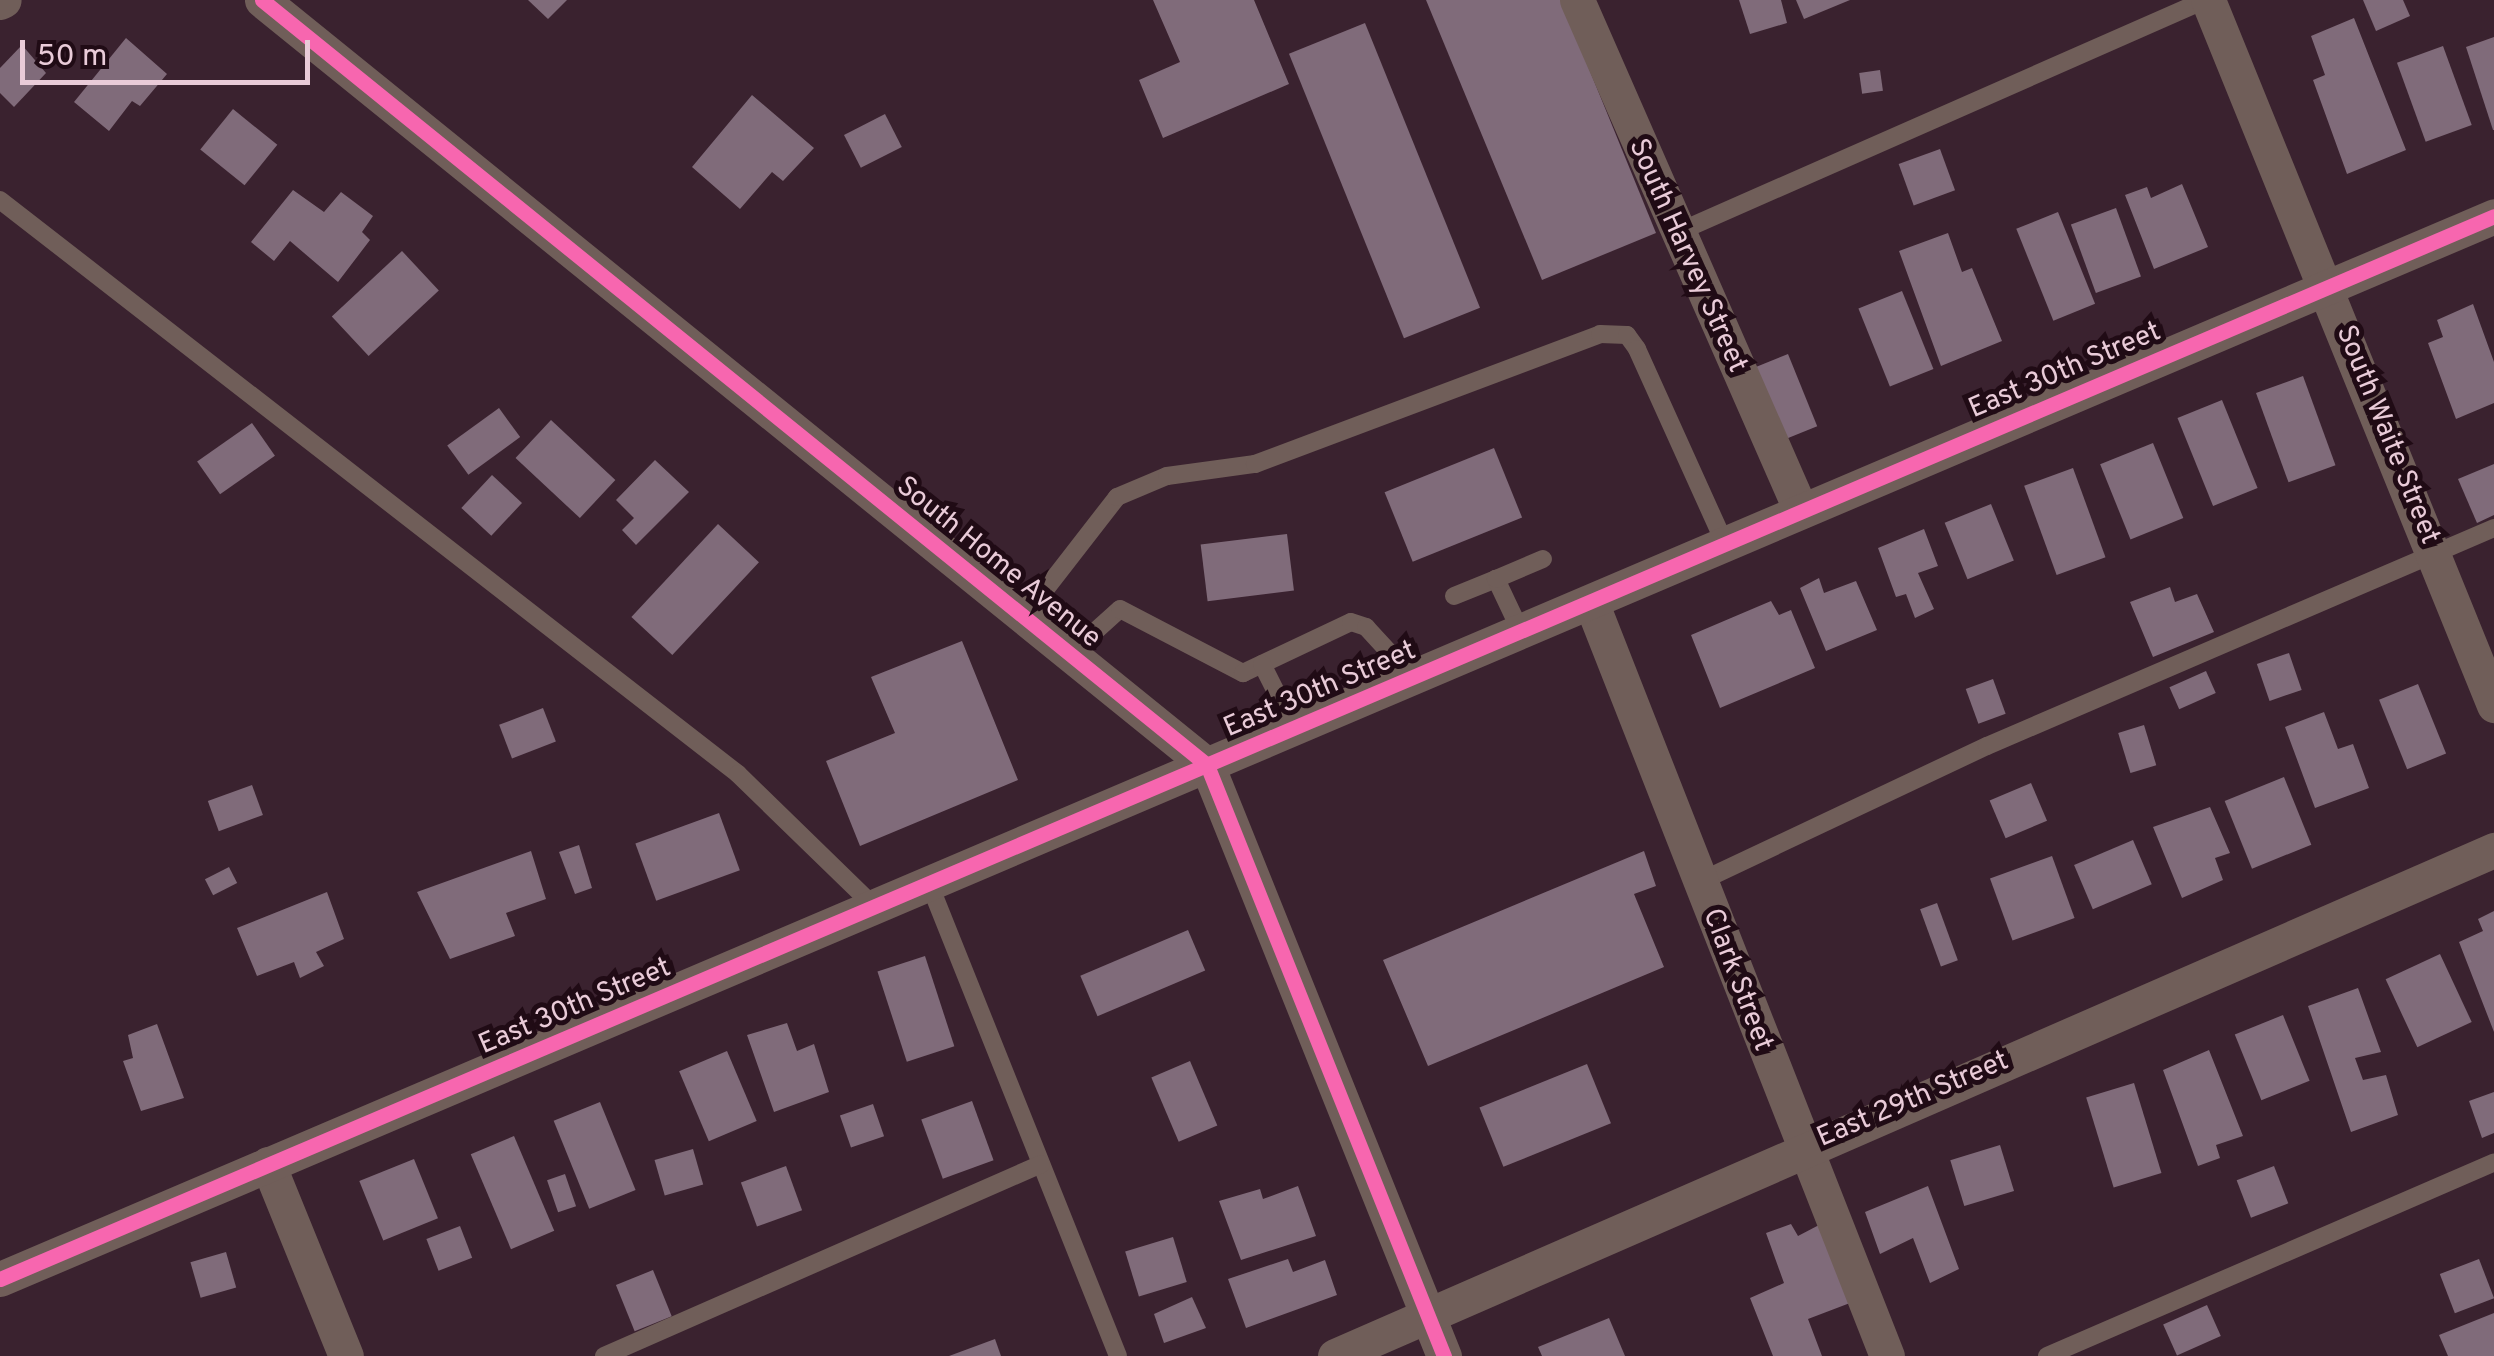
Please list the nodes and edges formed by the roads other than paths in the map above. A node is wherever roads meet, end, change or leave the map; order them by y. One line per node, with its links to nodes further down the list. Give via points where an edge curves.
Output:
1 (262, 0): 16 (street, South Home Avenue)
2 (1576, 0): 6 (street, South Harvey Street)
3 (2206, 0): 6 (lane); 7 (street, South Waite Street)
4 (0, 200): 27 (lane, via 738,774)
5 (2494, 216): 7 (street, East 30th Street)
6 (1676, 233): 8 (street, South Harvey Street)
7 (2328, 286): 8 (street, East 30th Street); 11 (street, South Waite Street)
8 (1800, 511): 10 (street, East 30th Street)
9 (2494, 528): 11 (lane)
10 (1725, 544): 15 (street, East 30th Street); 16 (lane, via 1637,349 1627,335 1600,334 1254,464 1168,476 1117,498)
11 (2434, 554): 21 (street, South Waite Street); 25 (lane, via 1987,746)
12 (1543, 558): 13 (lane)
13 (1496, 579): 14 (lane); 17 (lane)
14 (1454, 596)
15 (1591, 602): 17 (street, East 30th Street); 25 (street, Clark Street)
16 (1024, 617): 18 (street, South Home Avenue)
17 (1521, 632): 20 (street, East 30th Street)
18 (1070, 654): 19 (lane, via 1120,609 1230,670); 23 (street, South Home Avenue)
19 (1262, 664): 20 (lane, via 1351,622 1379,639); 22 (lane)
20 (1412, 678): 22 (street, East 30th Street)
21 (2494, 706)
22 (1294, 728): 23 (street, East 30th Street)
23 (1207, 765): 26 (street, East 30th Street); 33 (street, South Home Avenue)
24 (2494, 850): 28 (street, East 29th Street)
25 (1699, 882): 28 (street, Clark Street)
26 (929, 884): 27 (street, East 30th Street); 31 (lane)
27 (875, 906): 30 (street, East 30th Street)
28 (1802, 1148): 33 (street, East 29th Street); 39 (street, Clark Street)
29 (2494, 1163): 40 (lane)
30 (268, 1164): 32 (street, East 30th Street); 34 (street)
31 (1041, 1164): 35 (lane); 36 (lane)
32 (0, 1278)
33 (1428, 1315): 37 (street, East 29th Street); 38 (street, South Home Avenue)
34 (346, 1356)
35 (604, 1356)
36 (1118, 1356)
37 (1336, 1356)
38 (1444, 1356)
39 (1887, 1356)
40 (2047, 1356)

